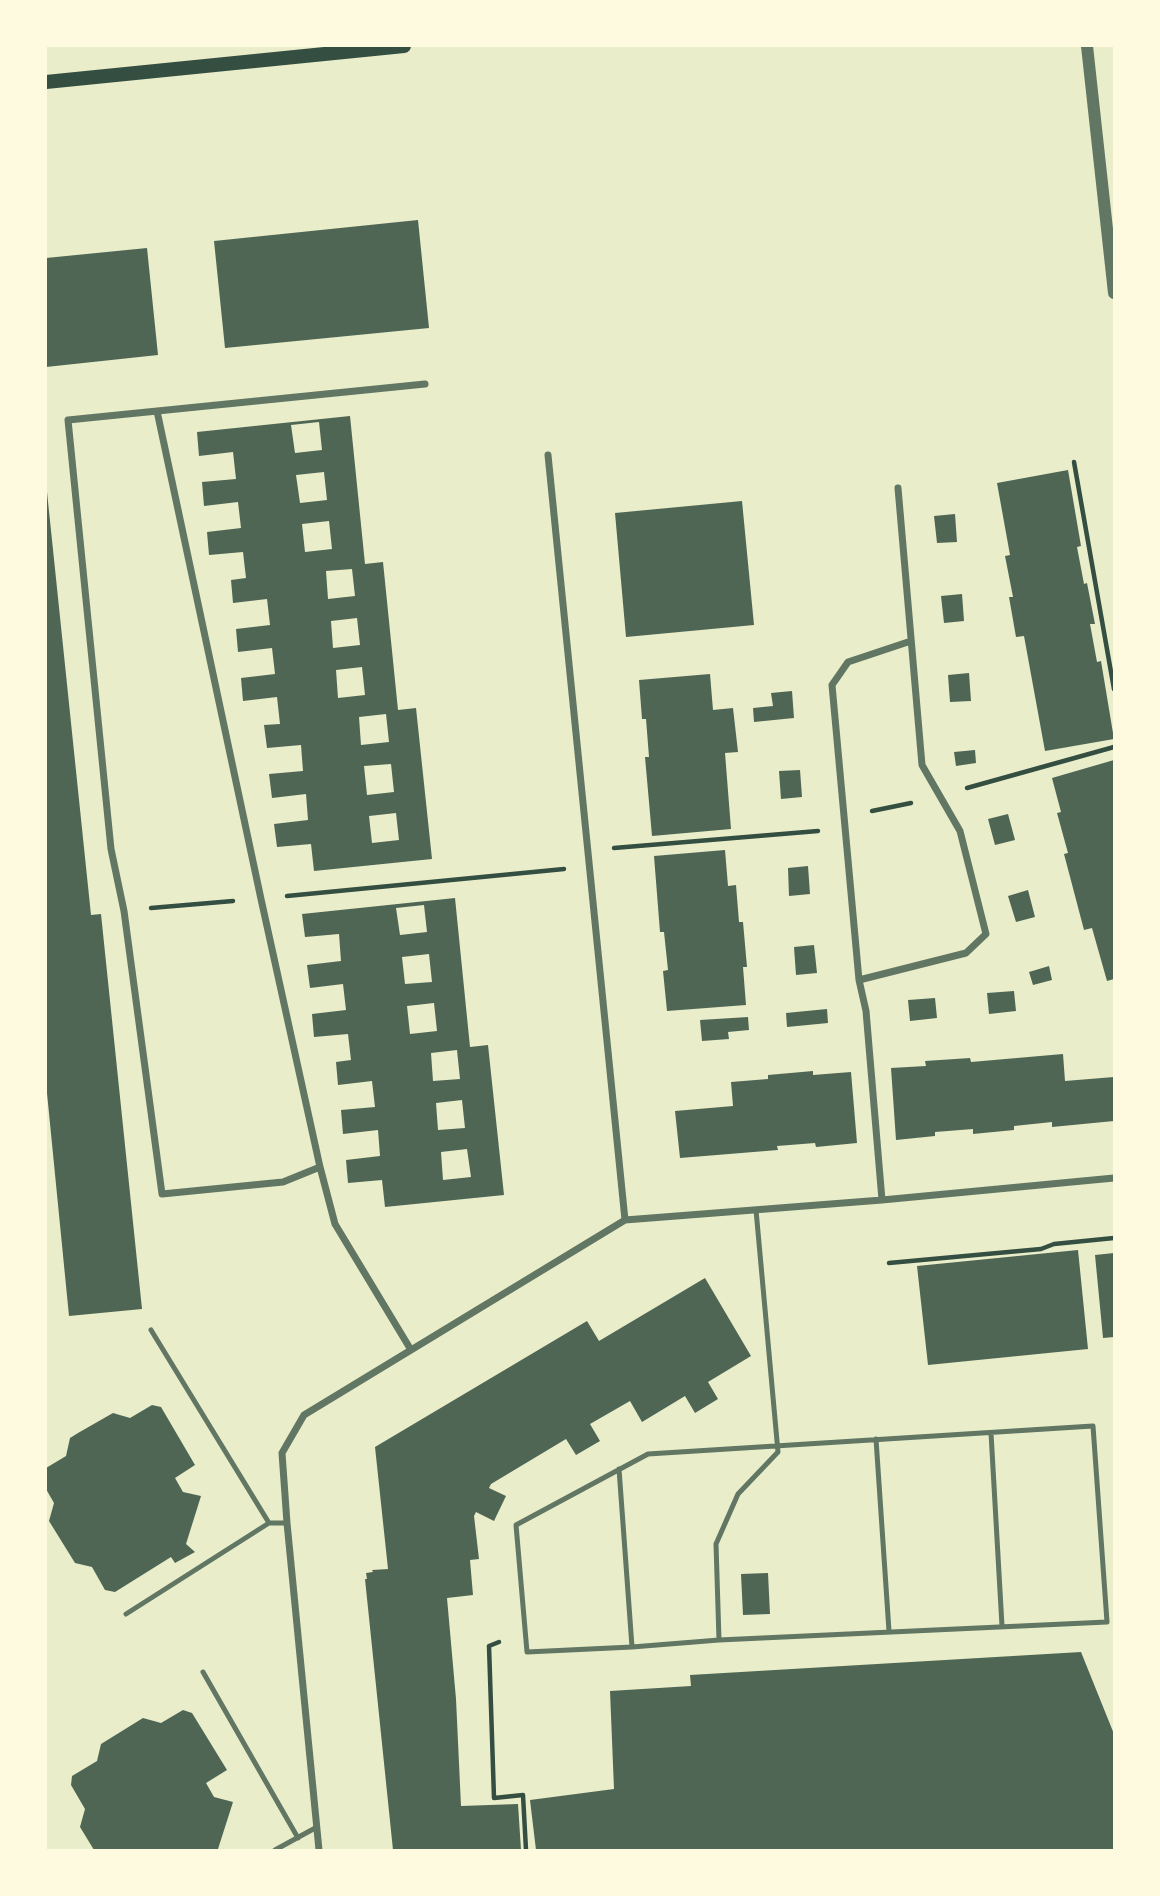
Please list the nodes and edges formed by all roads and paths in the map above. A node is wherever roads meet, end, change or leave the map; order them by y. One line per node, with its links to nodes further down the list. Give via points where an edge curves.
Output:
1 (404, 46): 3 (main road)
2 (1087, 46): 4 (street)
3 (46, 82)
4 (1115, 293)
5 (425, 384): 6 (street)
6 (157, 411): 13 (street); 14 (street, via 68,420 111,849)
7 (548, 455): 12 (street)
8 (1074, 462): 11 (path)
9 (898, 488): 10 (street)
10 (911, 641): 15 (street, via 848,662 832,685); 15 (street, via 922,765 960,831 986,934 966,953)
11 (1115, 688)
12 (589, 867): 13 (path); 20 (street)
13 (261, 899): 14 (path); 16 (street)
14 (124, 911): 16 (street, via 162,1194 282,1182)
15 (859, 981): 18 (street, via 866,1012)
16 (320, 1167): 24 (street, via 335,1224)
17 (1115, 1178): 18 (street)
18 (882, 1200): 19 (street)
19 (756, 1210): 20 (street); 27 (lane)
20 (625, 1220): 24 (street)
21 (1115, 1238): 22 (path)
22 (889, 1263)
23 (150, 1330): 30 (lane)
24 (411, 1350): 29 (street, via 304,1415 282,1453)
25 (991, 1433): 26 (lane); 32 (lane); 32 (lane, via 1093,1426 1107,1622)
26 (876, 1439): 27 (lane); 34 (lane)
27 (777, 1445): 28 (lane, via 648,1454); 35 (lane, via 778,1452 738,1494 716,1544)
28 (619, 1469): 33 (lane, via 516,1525); 36 (lane)
29 (287, 1522): 30 (lane); 38 (street)
30 (269, 1523): 31 (lane)
31 (126, 1614)
32 (1002, 1626): 34 (lane)
33 (526, 1630): 36 (lane, via 527,1652); 42 (path, via 489,1646 494,1798 523,1796)
34 (890, 1631): 35 (lane)
35 (719, 1640): 36 (lane)
36 (632, 1647)
37 (203, 1672): 39 (lane)
38 (317, 1827): 39 (lane); 41 (street)
39 (298, 1838): 40 (lane)
40 (275, 1850)
41 (319, 1850)
42 (526, 1850)

